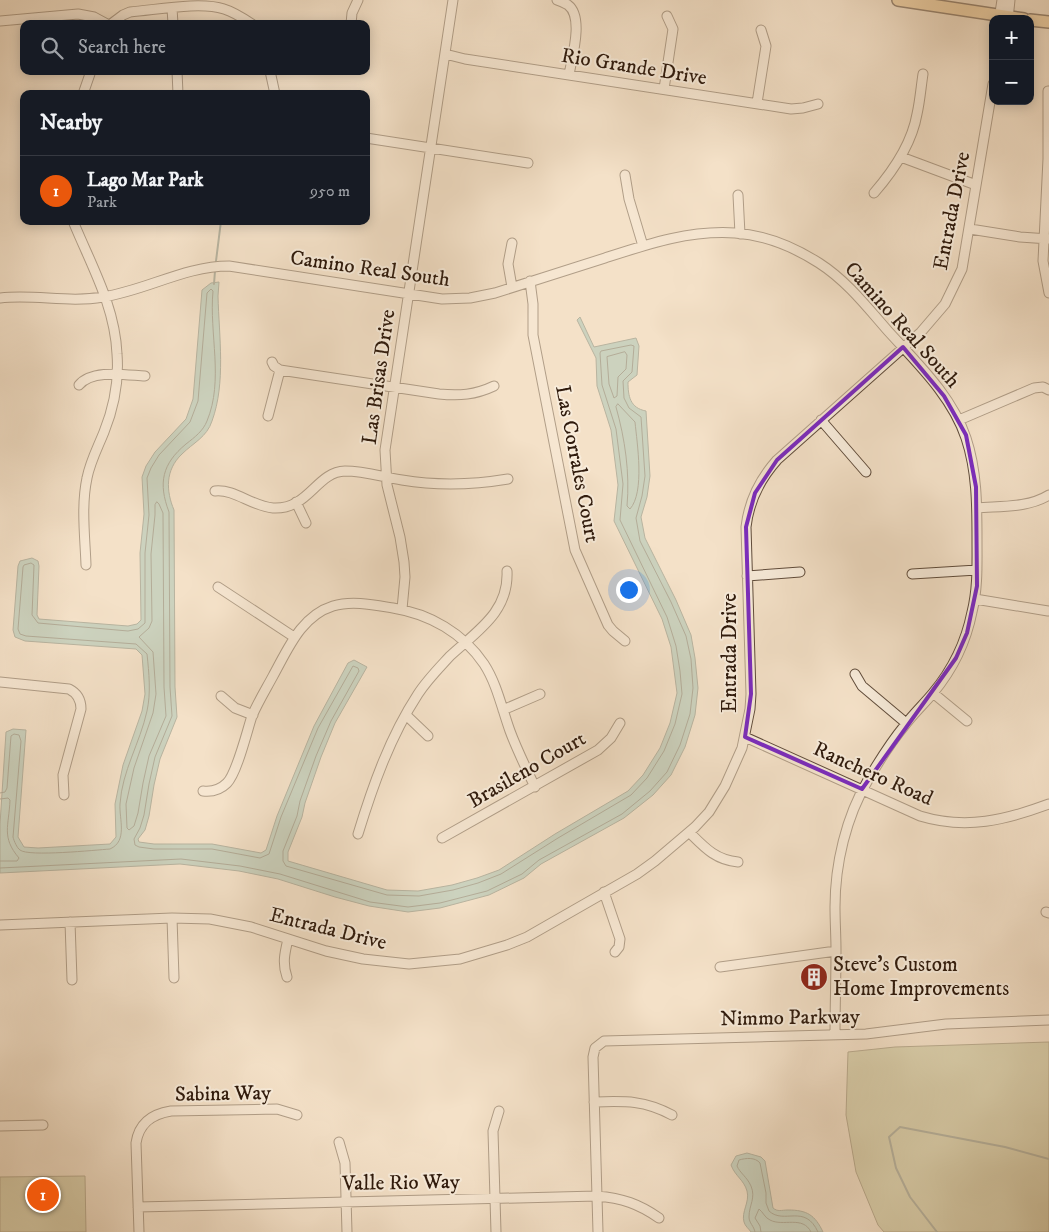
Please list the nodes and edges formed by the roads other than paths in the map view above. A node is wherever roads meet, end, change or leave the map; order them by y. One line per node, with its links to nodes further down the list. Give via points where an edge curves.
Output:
1 (358, 0): 16 (street)
2 (454, 0): 21 (street, Las Brisas Drive)
3 (557, 0): 26 (street, via 568,5 577,23)
4 (898, 0): 8 (main road)
5 (1002, 0): 9 (street)
6 (1010, 0): 10 (street)
7 (172, 8): 13 (street, via 130,12); 14 (street); 15 (street, via 215,7)
8 (992, 15)
9 (1004, 15)
10 (1005, 15)
11 (667, 16): 27 (street, via 673,29)
12 (100, 20): 18 (street, via 78,14)
13 (116, 20)
14 (173, 20)
15 (246, 20)
16 (351, 20)
17 (1034, 20): 19 (main road)
18 (0, 21)
19 (1049, 22)
20 (761, 30): 32 (street, via 766,46)
21 (445, 54): 26 (street, Rio Grande Drive); 36 (street, Las Brisas Drive)
22 (923, 74): 37 (street, via 917,114)
23 (90, 75): 28 (street)
24 (177, 75): 29 (street)
25 (271, 75): 30 (street)
26 (569, 75): 27 (street, Rio Grande Drive)
27 (664, 89): 32 (street, Rio Grande Drive)
28 (84, 90)
29 (178, 90)
30 (273, 90)
31 (1048, 91): 46 (street)
32 (757, 104): 33 (street, Rio Grande Drive, via 795,109)
33 (818, 104)
34 (989, 105): 40 (street, Entrada Drive)
35 (370, 139): 36 (street)
36 (431, 148): 38 (street); 52 (street, Las Brisas Drive)
37 (901, 157): 40 (street); 41 (street)
38 (528, 163)
39 (626, 175): 48 (street, via 629,199)
40 (976, 185): 44 (street, Entrada Drive)
41 (874, 193)
42 (738, 195): 45 (street)
43 (75, 225): 53 (street)
44 (970, 229): 46 (street); 55 (street, Entrada Drive, via 964,264 952,292 929,324)
45 (740, 234): 48 (street, Camino Real South, via 684,235); 55 (street, Camino Real South, via 784,245 826,268 855,293)
46 (1046, 239): 51 (street, via 1043,261)
47 (512, 243): 50 (street, via 508,264)
48 (643, 246): 49 (street, Camino Real South)
49 (530, 282): 50 (street, Camino Real South); 86 (street, Las Corrales Court, via 533,336 575,550 608,625)
50 (512, 287): 52 (street, Camino Real South, via 462,299)
51 (1049, 293)
52 (408, 294): 53 (street, Camino Real South, via 223,266 189,270); 62 (street, Las Brisas Drive)
53 (105, 296): 54 (street, Camino Real South, via 71,300); 58 (street, via 116,338)
54 (0, 298)
55 (903, 348): 65 (street, Entrada Drive); 66 (street, Camino Real South, via 944,396)
56 (272, 362): 57 (street)
57 (280, 370): 62 (street); 64 (street)
58 (117, 375): 59 (street); 60 (street, via 90,376); 75 (street, via 112,408 90,465 85,489)
59 (145, 376)
60 (79, 385)
61 (494, 386): 62 (street, via 459,396)
62 (394, 388): 68 (street, Las Brisas Drive, via 385,450)
63 (1049, 390): 66 (street, via 1034,388)
64 (268, 416)
65 (822, 420): 67 (street); 80 (street, Entrada Drive, via 777,460 755,493 746,527)
66 (959, 420): 73 (street, Camino Real South, via 973,462)
67 (866, 472)
68 (386, 477): 69 (street, via 453,485); 72 (street, via 337,472); 83 (street, Las Brisas Drive, via 404,562)
69 (508, 479)
70 (215, 491): 72 (street, via 228,492 262,506 279,508)
71 (1049, 495): 73 (street, via 1027,504)
72 (296, 502): 74 (street)
73 (977, 508): 76 (street, Camino Real South)
74 (306, 523)
75 (86, 566)
76 (977, 570): 79 (street); 82 (street, Camino Real South)
77 (507, 571): 87 (street, via 502,600 489,621)
78 (800, 572): 80 (street)
79 (912, 574)
80 (747, 576): 100 (street, Entrada Drive, via 751,694)
81 (218, 587): 85 (street)
82 (975, 599): 84 (street); 90 (street, Camino Real South, via 963,643)
83 (402, 610): 85 (street, via 352,604 334,606 318,613); 87 (street, via 443,625)
84 (1048, 611)
85 (294, 638): 94 (street)
86 (625, 641)
87 (466, 643): 93 (street, via 490,674); 95 (street, via 427,681)
88 (856, 674): 98 (street, via 862,686)
89 (0, 682): 104 (street, via 69,689 80,700 81,709 63,775)
90 (933, 693): 96 (street); 98 (street, Camino Real South)
91 (540, 694): 93 (street)
92 (221, 696): 94 (street, via 234,708)
93 (503, 710): 101 (street)
94 (253, 715): 103 (street, via 230,780 217,790)
95 (406, 715): 99 (street); 107 (street, via 377,774)
96 (967, 721)
97 (620, 723): 101 (street, Brasileno Court, via 598,750)
98 (906, 723): 102 (street, Camino Real South)
99 (428, 736)
100 (745, 737): 102 (street, Ranchero Road); 106 (street, Entrada Drive, via 717,800)
101 (535, 787): 108 (street, Brasileno Court)
102 (862, 789): 105 (street, Ranchero Road, via 920,816 959,824 998,820); 115 (street, Camino Real South, via 848,824 838,868)
103 (202, 791)
104 (64, 795)
105 (1049, 804)
106 (690, 833): 109 (street, via 714,855); 110 (street, Entrada Drive, via 655,862)
107 (358, 834)
108 (442, 838)
109 (738, 862)
110 (604, 892): 114 (street, Entrada Drive, via 527,937 477,955 445,961 409,964 372,961); 116 (street, via 620,939)
111 (172, 918): 112 (street, Entrada Drive); 114 (street, Entrada Drive, via 230,922); 119 (street)
112 (70, 922): 113 (street, Entrada Drive); 120 (street)
113 (0, 925)
114 (288, 939): 118 (street, via 284,955)
115 (836, 951): 117 (street); 122 (street, Camino Real South)
116 (615, 952)
117 (720, 966)
118 (287, 977)
119 (174, 978)
120 (72, 980)
121 (1049, 1020): 122 (street, Nimmo Parkway, via 955,1023 883,1033)
122 (835, 1035): 123 (street, Nimmo Parkway, via 608,1040 595,1048)
123 (594, 1102): 126 (street, via 632,1101 657,1107); 130 (street)
124 (499, 1111): 131 (street, via 494,1131)
125 (297, 1115): 133 (street, Sabina Way, via 277,1110 171,1111 156,1114 143,1124 137,1136)
126 (672, 1115)
127 (43, 1124): 128 (street)
128 (0, 1126)
129 (339, 1142): 132 (street, via 345,1163)
130 (597, 1196): 131 (street, Valle Rio Way); 134 (street, Valle Rio Way, via 627,1200); 138 (street)
131 (496, 1199): 132 (street, Valle Rio Way); 137 (street)
132 (346, 1202): 133 (street, Valle Rio Way); 136 (street)
133 (138, 1207): 135 (street, Sabina Way)
134 (659, 1218)
135 (139, 1232)
136 (347, 1232)
137 (496, 1232)
138 (598, 1232)

